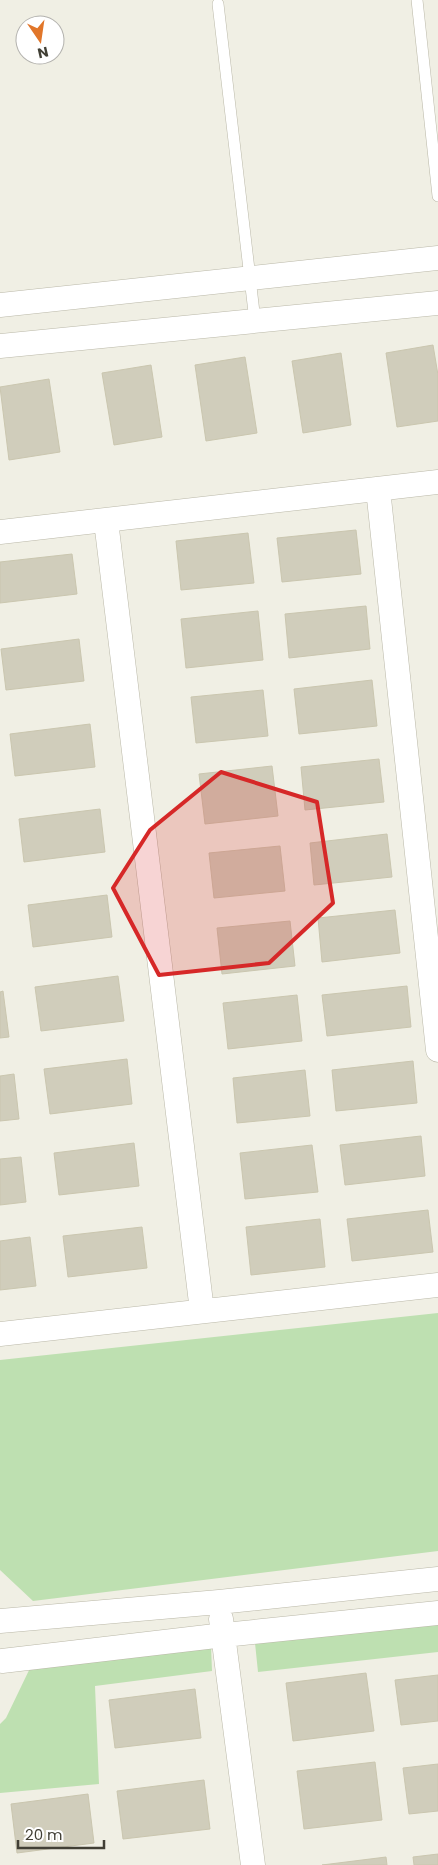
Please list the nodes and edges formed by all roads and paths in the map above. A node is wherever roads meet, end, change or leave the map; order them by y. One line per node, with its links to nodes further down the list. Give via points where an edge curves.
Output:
1 (417, 0): 3 (lane)
2 (218, 4): 5 (lane)
3 (438, 196)
4 (438, 258): 5 (street)
5 (250, 278): 7 (street); 8 (lane)
6 (438, 303): 8 (street)
7 (0, 305)
8 (255, 321): 9 (street)
9 (0, 346)
10 (438, 482): 11 (street)
11 (378, 489): 12 (street); 14 (street)
12 (106, 521): 13 (street); 16 (street)
13 (0, 532)
14 (438, 1050)
15 (438, 1285): 16 (street)
16 (202, 1311): 17 (street)
17 (0, 1334)
18 (438, 1579): 19 (street)
19 (219, 1602): 21 (street); 22 (street)
20 (438, 1613): 22 (street)
21 (0, 1621)
22 (224, 1635): 23 (street); 24 (street)
23 (1, 1659)
24 (252, 1865)

